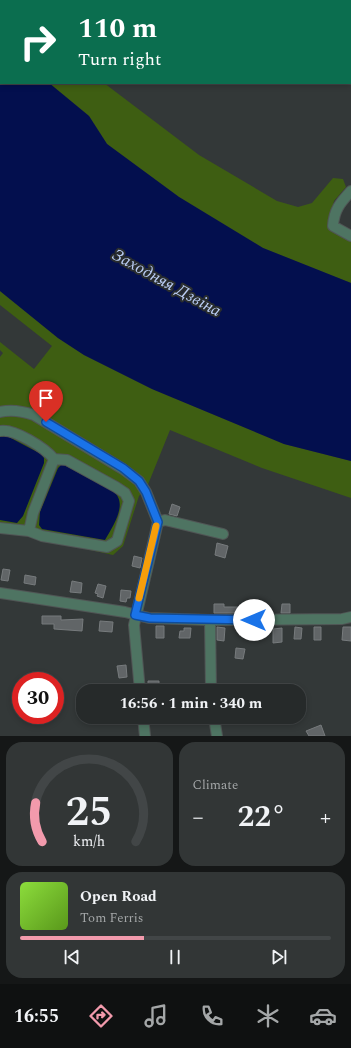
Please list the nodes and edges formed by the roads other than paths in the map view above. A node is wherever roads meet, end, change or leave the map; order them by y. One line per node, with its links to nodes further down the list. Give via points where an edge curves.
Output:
1 (351, 191): 2 (street, via 334,214 333,226)
2 (351, 236)
3 (0, 412): 6 (street, via 22,411 34,415 123,468 139,481)
4 (0, 431): 5 (street, via 13,432 42,448)
5 (54, 459): 8 (street); 8 (street, via 67,460 125,493 129,506 120,536 113,545 101,547 42,536)
6 (158, 522): 9 (street, via 165,520); 11 (street)
7 (0, 528): 8 (street)
8 (29, 531)
9 (223, 534)
10 (0, 593): 11 (street)
11 (135, 615): 13 (street); 14 (street, via 133,634)
12 (348, 619): 13 (street)
13 (210, 620): 15 (street)
14 (139, 684)
15 (211, 684)
16 (143, 724): 18 (street)
17 (215, 724): 19 (street)
18 (145, 736)
19 (217, 736)

